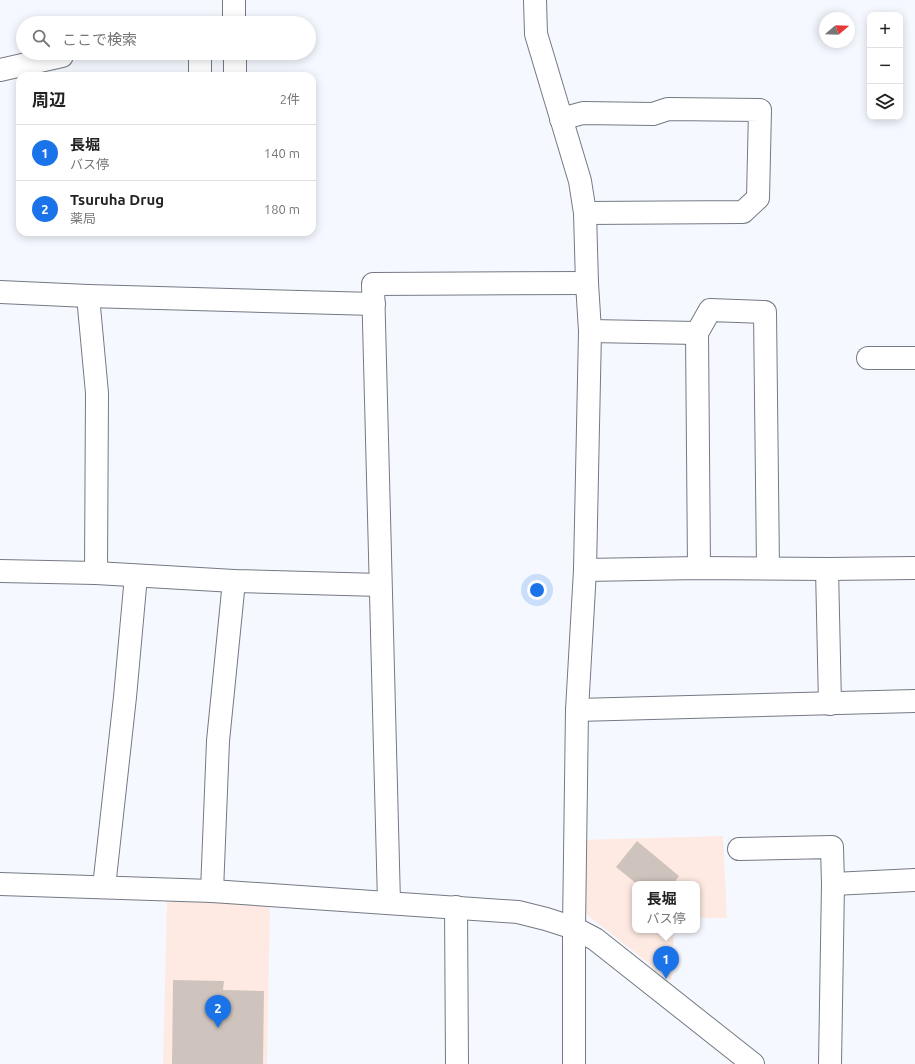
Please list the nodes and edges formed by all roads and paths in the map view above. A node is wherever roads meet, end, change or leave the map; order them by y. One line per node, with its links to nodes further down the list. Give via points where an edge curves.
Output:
1 (234, 0): 3 (street)
2 (535, 0): 10 (street, via 536,34)
3 (234, 16)
4 (44, 60): 7 (street)
5 (200, 60): 8 (street)
6 (235, 60): 9 (street)
7 (0, 70)
8 (200, 72)
9 (235, 72)
10 (561, 120): 11 (street, via 580,181); 11 (street, via 583,113 653,114 668,109 760,110 758,198 744,212)
11 (585, 212): 12 (street)
12 (587, 283): 15 (street, via 373,284); 16 (street)
13 (0, 292): 14 (street)
14 (88, 296): 15 (street); 26 (street, via 97,393)
15 (374, 304): 29 (street)
16 (590, 331): 17 (street); 24 (street)
17 (696, 333): 20 (street); 21 (street, via 710,310 765,312)
18 (868, 358): 19 (street)
19 (915, 358)
20 (699, 568): 21 (street); 24 (street)
21 (768, 568): 23 (street)
22 (915, 568): 23 (street)
23 (827, 569): 31 (street)
24 (585, 570): 32 (street)
25 (0, 571): 26 (street)
26 (96, 573): 27 (street)
27 (136, 576): 28 (street); 37 (street)
28 (234, 581): 29 (street); 38 (street, via 218,741)
29 (380, 585): 39 (street)
30 (915, 701): 31 (street)
31 (830, 704): 32 (street)
32 (577, 710): 41 (street)
33 (739, 849): 36 (street, via 832,847)
34 (915, 880): 36 (street)
35 (0, 884): 37 (street)
36 (833, 884): 45 (street)
37 (104, 887): 38 (street)
38 (212, 892): 39 (street)
39 (388, 903): 40 (street)
40 (456, 907): 41 (street, via 518,912); 42 (street)
41 (574, 928): 43 (street); 44 (street, via 595,939)
42 (457, 1064)
43 (574, 1064)
44 (753, 1064)
45 (830, 1064)

